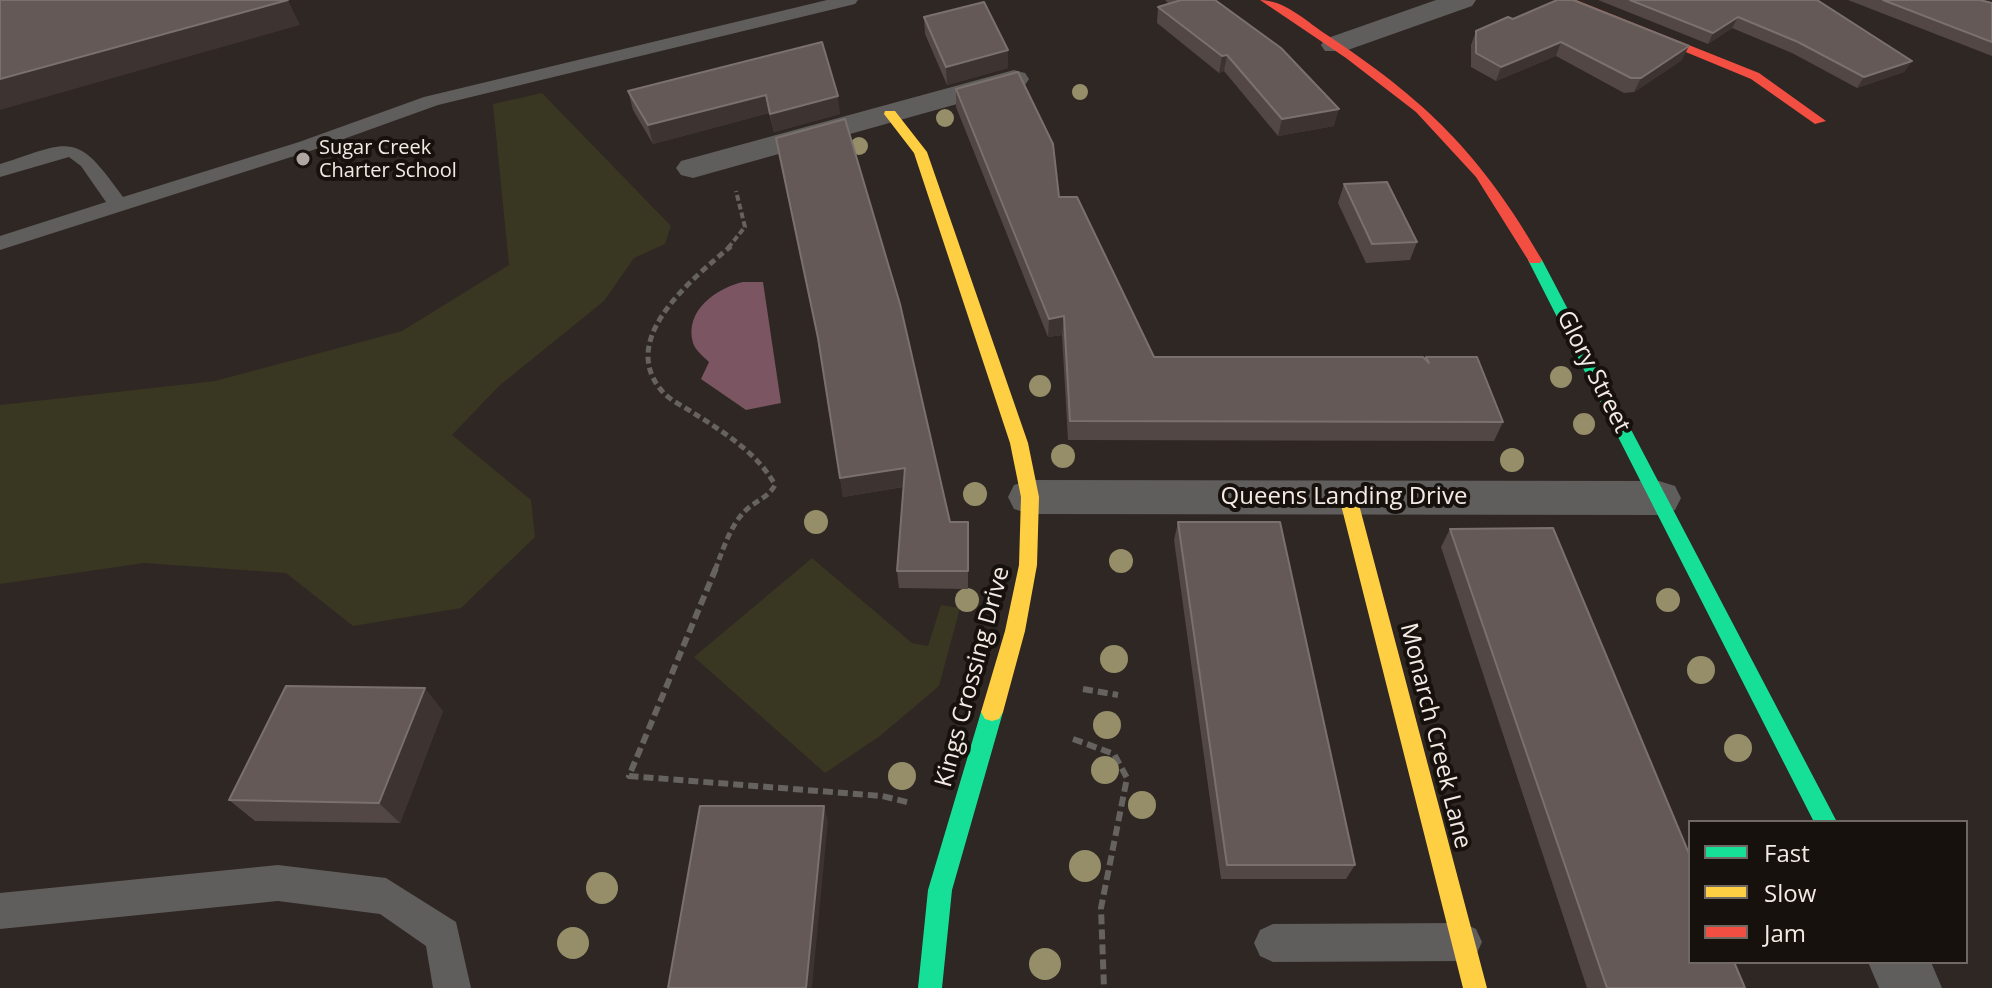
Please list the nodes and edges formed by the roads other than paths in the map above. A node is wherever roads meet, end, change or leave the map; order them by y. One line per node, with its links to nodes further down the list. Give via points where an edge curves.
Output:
1 (849, 0): 11 (lane, via 431,101)
2 (1266, 0): 5 (street, Glory Street)
3 (1462, 0): 5 (street)
4 (1566, 0): 8 (street, via 1755,76)
5 (1335, 45): 15 (street, Glory Street, via 1444,128 1479,167 1520,231)
6 (1020, 77): 7 (street)
7 (890, 114): 9 (street); 13 (street, Kings Crossing Drive, via 920,152 1019,443)
8 (1820, 121)
9 (693, 168)
10 (0, 171): 11 (lane, via 74,151)
11 (119, 206): 12 (lane)
12 (0, 243)
13 (1030, 497): 14 (street, Queens Landing Drive); 22 (street, Kings Crossing Drive, via 1028,565 1015,631 940,890)
14 (1348, 497): 15 (street, Queens Landing Drive); 18 (street, Monarch Creek Lane)
15 (1659, 498): 16 (street, Glory Street)
16 (1825, 820)
17 (0, 911): 21 (lane, via 278,883 386,896 443,935)
18 (1463, 942): 19 (lane); 23 (street, Monarch Creek Lane)
19 (1273, 943)
20 (1899, 964): 24 (street)
21 (452, 988)
22 (930, 988)
23 (1475, 988)
24 (1912, 988)

